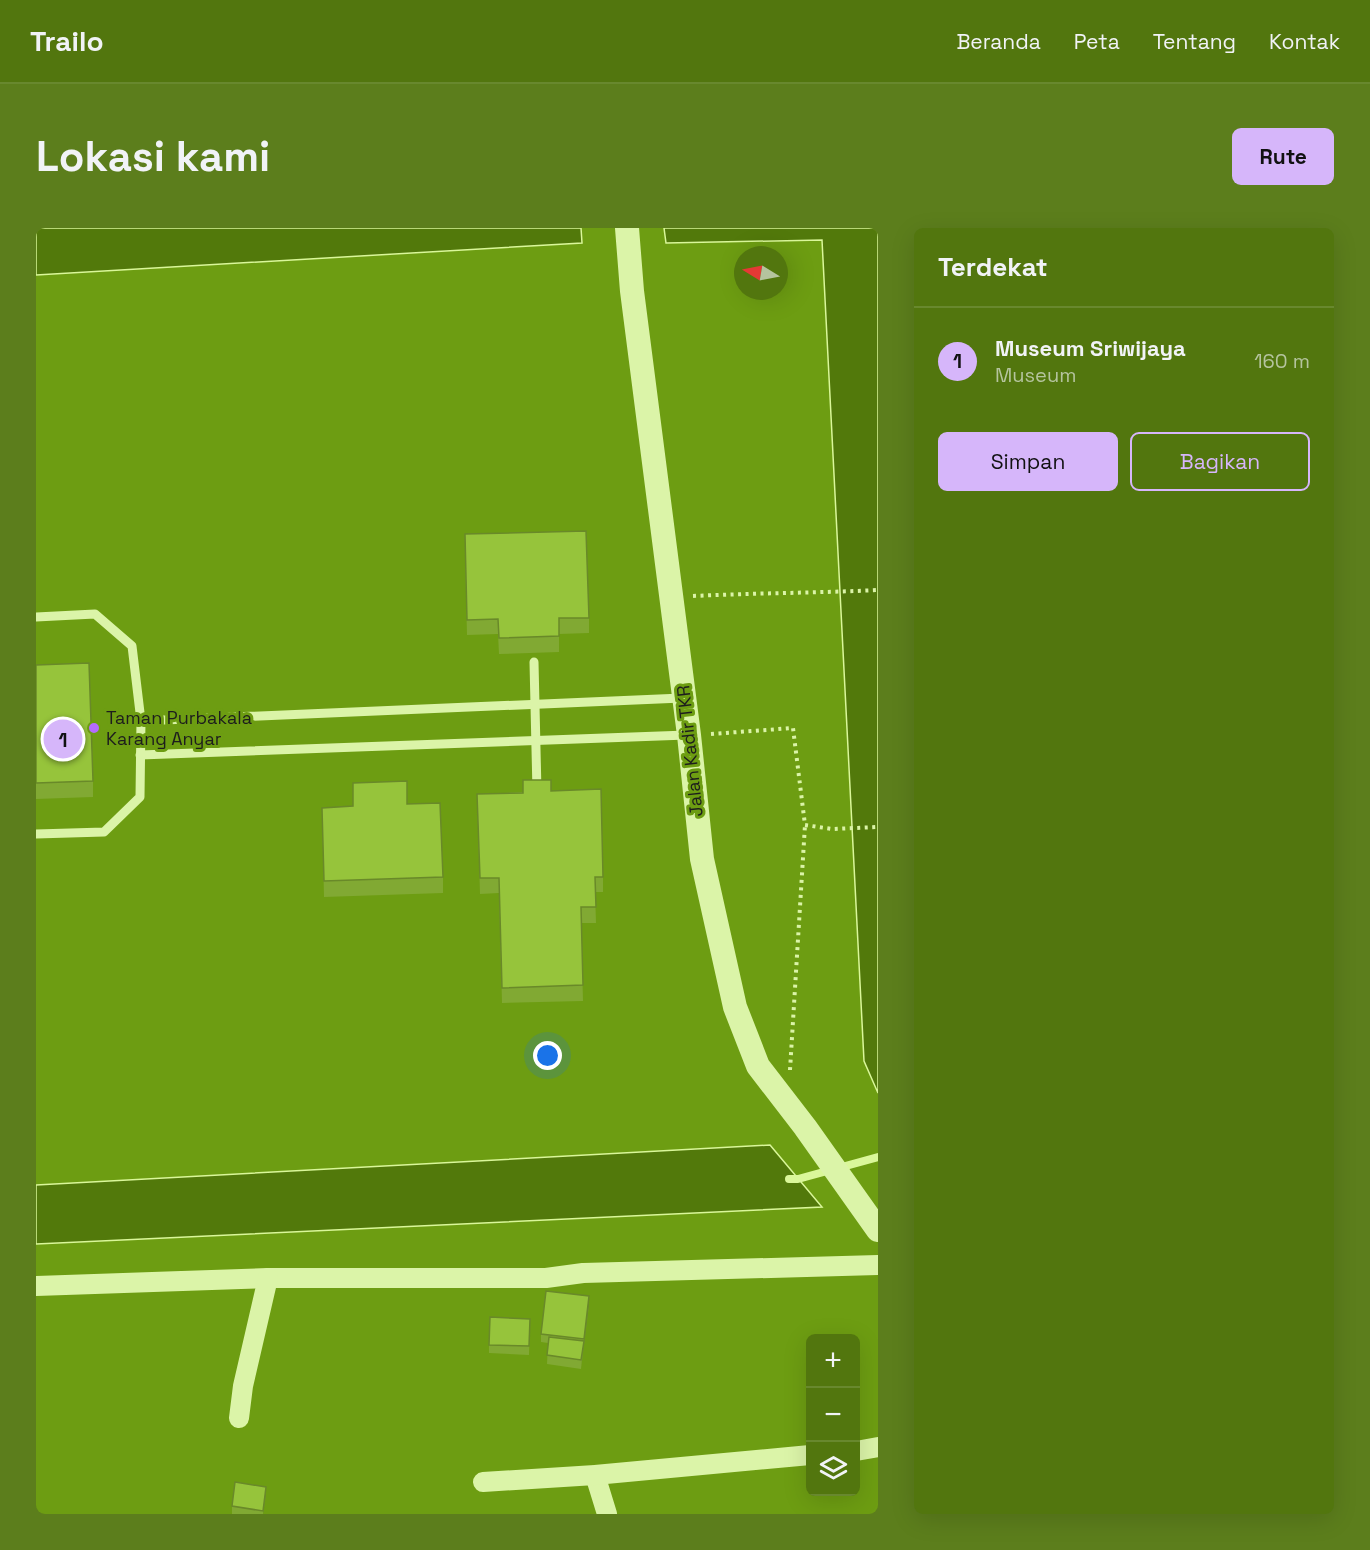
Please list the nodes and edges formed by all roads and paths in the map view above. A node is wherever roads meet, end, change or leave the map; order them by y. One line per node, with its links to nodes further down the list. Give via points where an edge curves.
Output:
1 (627, 228): 3 (street, Jalan Kadir TKR)
2 (878, 590): 3 (path)
3 (671, 598): 6 (street, Jalan Kadir TKR)
4 (36, 617): 8 (lane, via 95,614 132,646)
5 (534, 662): 7 (lane)
6 (684, 698): 7 (lane); 9 (street, Jalan Kadir TKR)
7 (535, 705): 8 (lane); 10 (lane)
8 (141, 721): 11 (lane)
9 (690, 735): 10 (lane); 13 (path, via 793,729); 16 (street, Jalan Kadir TKR, via 702,859 735,1007 758,1066)
10 (536, 741): 11 (lane); 12 (lane)
11 (140, 755): 15 (lane, via 140,797 104,832)
12 (537, 792)
13 (805, 825): 14 (path, via 832,829); 16 (path)
14 (878, 827)
15 (36, 834)
16 (788, 1106): 17 (street, Jalan Kadir TKR)
17 (878, 1230)
18 (878, 1265): 19 (street, via 583,1273 546,1278)
19 (268, 1278): 20 (street); 21 (street)
20 (36, 1286)
21 (239, 1418)
22 (878, 1448): 23 (street)
23 (860, 1450)
24 (806, 1455): 25 (street)
25 (595, 1475): 26 (street); 27 (street)
26 (483, 1482)
27 (607, 1514)

